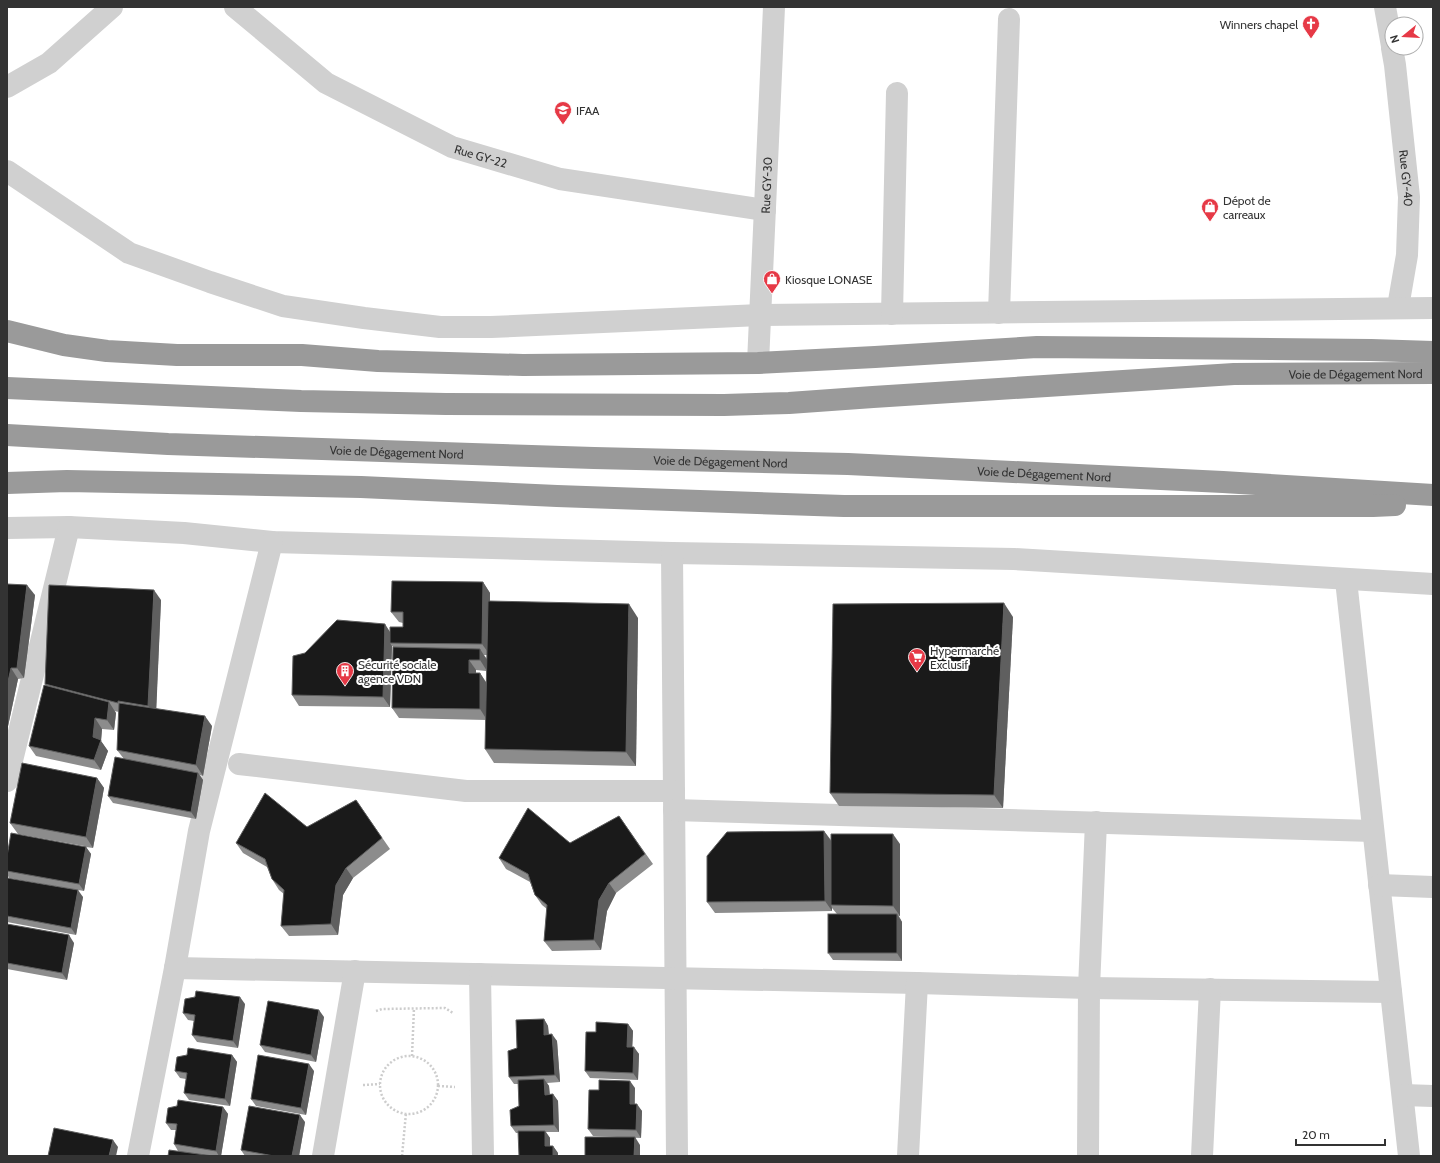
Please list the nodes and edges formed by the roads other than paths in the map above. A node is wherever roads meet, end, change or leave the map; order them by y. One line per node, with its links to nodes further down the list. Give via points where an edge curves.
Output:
1 (112, 7): 6 (street, via 49,62)
2 (235, 7): 9 (street, Rue GY-22, via 326,84 452,147 560,179)
3 (774, 7): 9 (street, Rue GY-30)
4 (1010, 19): 12 (street)
5 (1394, 56): 10 (street, Rue GY-40, via 1409,197 1407,255)
6 (7, 87)
7 (897, 93): 13 (street)
8 (7, 171): 14 (street, via 129,253 283,306 440,327)
9 (765, 210): 14 (street, Rue GY-30)
10 (1398, 307): 11 (street); 12 (street)
11 (1433, 308)
12 (999, 312): 13 (street)
13 (892, 314): 14 (street)
14 (760, 315): 17 (street, Rue GY-30)
15 (7, 331): 17 (highway, via 64,345 107,351 177,355 302,355 523,366)
16 (1433, 352): 17 (highway, via 1037,347)
17 (758, 363)
18 (1433, 373): 19 (highway, Voie de Dégagement Nord, via 1234,374 724,405 316,401)
19 (7, 388)
20 (7, 435): 22 (highway, Voie de Dégagement Nord, via 168,444 992,470)
21 (7, 483): 23 (highway, via 67,481 361,487 844,506 1373,506)
22 (1433, 495)
23 (1433, 503)
24 (69, 527): 25 (street); 26 (street); 31 (street)
25 (7, 528)
26 (272, 542): 27 (street); 37 (street, via 199,831)
27 (672, 553): 28 (street, via 1014,559); 32 (street)
28 (1346, 580): 29 (street); 34 (street)
29 (1433, 584)
30 (239, 764): 32 (street, via 466,791)
31 (8, 776)
32 (674, 800): 33 (street); 40 (street)
33 (1096, 822): 34 (street); 42 (street)
34 (1373, 831): 35 (street)
35 (1379, 885): 36 (street); 44 (street)
36 (1433, 887)
37 (175, 968): 38 (street); 47 (street)
38 (355, 971): 39 (street); 48 (street)
39 (480, 974): 40 (street); 49 (street)
40 (676, 978): 41 (street); 50 (street)
41 (917, 983): 42 (street); 51 (street)
42 (1089, 988): 43 (street); 52 (street)
43 (1210, 990): 44 (street); 53 (street)
44 (1391, 992): 45 (street)
45 (1403, 1095): 46 (street); 54 (street)
46 (1433, 1096)
47 (138, 1156)
48 (323, 1156)
49 (483, 1156)
50 (677, 1156)
51 (908, 1156)
52 (1088, 1156)
53 (1202, 1156)
54 (1409, 1156)

